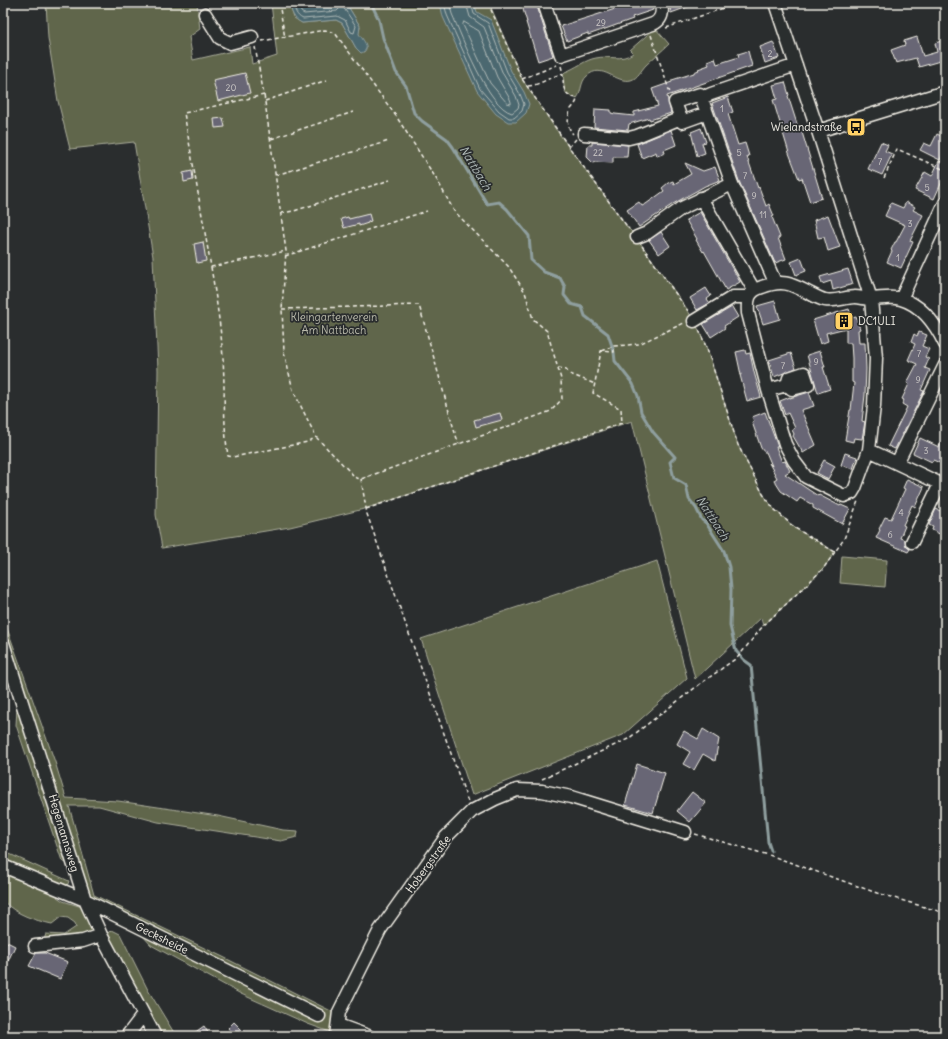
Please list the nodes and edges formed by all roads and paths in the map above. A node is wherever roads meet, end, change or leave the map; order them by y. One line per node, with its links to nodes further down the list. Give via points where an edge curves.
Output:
1 (279, 3): 8 (path)
2 (488, 3): 14 (path)
3 (544, 3): 10 (street)
4 (661, 3): 7 (street, via 661,16 658,21)
5 (776, 3): 11 (street)
6 (205, 14): 9 (street, via 220,38 230,43)
7 (648, 26): 10 (street); 19 (path)
8 (285, 38): 9 (path); 50 (path, via 325,30 335,33 396,116 454,211 508,266 525,292 533,319 547,331)
9 (256, 40): 16 (path, via 257,63)
10 (561, 55): 12 (path)
11 (796, 65): 17 (street); 23 (street)
12 (564, 74): 14 (path, via 536,86); 24 (path, via 566,93 578,98 570,114 570,132)
13 (327, 80): 18 (path)
14 (527, 86): 36 (path)
15 (945, 92): 23 (street)
16 (264, 95): 18 (path); 39 (path, via 184,113)
17 (702, 98): 19 (street, via 700,94); 21 (street)
18 (265, 101): 25 (path)
19 (675, 102): 22 (street)
20 (353, 112): 25 (path)
21 (707, 113): 22 (street, via 682,122); 31 (street)
22 (681, 118): 24 (street, via 629,138)
23 (818, 131): 42 (street)
24 (580, 136)
25 (270, 139): 28 (path)
26 (389, 142): 28 (path)
27 (945, 170): 29 (path, via 897,149)
28 (276, 176): 35 (path)
29 (884, 178)
30 (390, 180): 35 (path)
31 (732, 184): 32 (street); 40 (street)
32 (701, 198): 36 (street); 41 (street)
33 (945, 203): 43 (street)
34 (427, 212): 38 (path)
35 (281, 213): 37 (path)
36 (637, 237): 45 (path)
37 (286, 250): 38 (path); 39 (path)
38 (285, 256): 44 (path)
39 (211, 268): 53 (path, via 223,359 228,456 308,442)
40 (775, 282): 41 (street); 42 (street, via 786,283 823,300 855,297)
41 (752, 293): 45 (street, via 732,297); 52 (street, via 747,304 748,314)
42 (870, 299): 43 (street); 55 (street, via 876,358)
43 (901, 299): 46 (street, via 916,306 930,318)
44 (282, 309): 53 (path, via 284,352 294,390); 54 (path, via 419,304)
45 (694, 321): 47 (path, via 638,344); 62 (path, via 707,349 738,445 763,494 774,509 795,528)
46 (945, 344)
47 (614, 346): 48 (path); 48 (path, via 614,352)
48 (601, 351): 50 (path, via 596,384); 60 (path, via 594,393 621,409 622,423)
49 (945, 365): 56 (street)
50 (558, 368): 54 (path, via 562,399 550,411)
51 (787, 385): 52 (street)
52 (768, 390): 59 (street, via 785,444 806,477 844,496)
53 (316, 437): 57 (path)
54 (459, 444): 57 (path)
55 (869, 450): 56 (street); 59 (street)
56 (897, 463): 58 (street)
57 (360, 480): 60 (path)
58 (942, 485): 61 (street)
59 (856, 488): 62 (path, via 859,502 844,539)
60 (366, 509): 65 (path)
61 (912, 542)
62 (835, 552): 64 (path, via 823,569 763,626 738,657 628,739)
63 (3, 643): 68 (street, Hegemannsweg)
64 (542, 780)
65 (472, 811): 66 (street, Hobergstraße, via 517,790 542,791 578,799); 74 (street, Hobergstraße, via 446,837 380,930 339,1012)
66 (686, 832): 69 (path, via 772,856 877,893)
67 (3, 866): 68 (street, Gecksheide)
68 (85, 900): 70 (street, Hegemannsweg); 73 (street, Gecksheide)
69 (945, 913)
70 (102, 935): 71 (street, via 83,941); 72 (street, Hegemannsweg)
71 (34, 946)
72 (143, 1015): 75 (street); 76 (street, Hegemannsweg)
73 (319, 1016)
74 (337, 1031): 77 (street)
75 (126, 1036)
76 (155, 1036)
77 (368, 1036)

